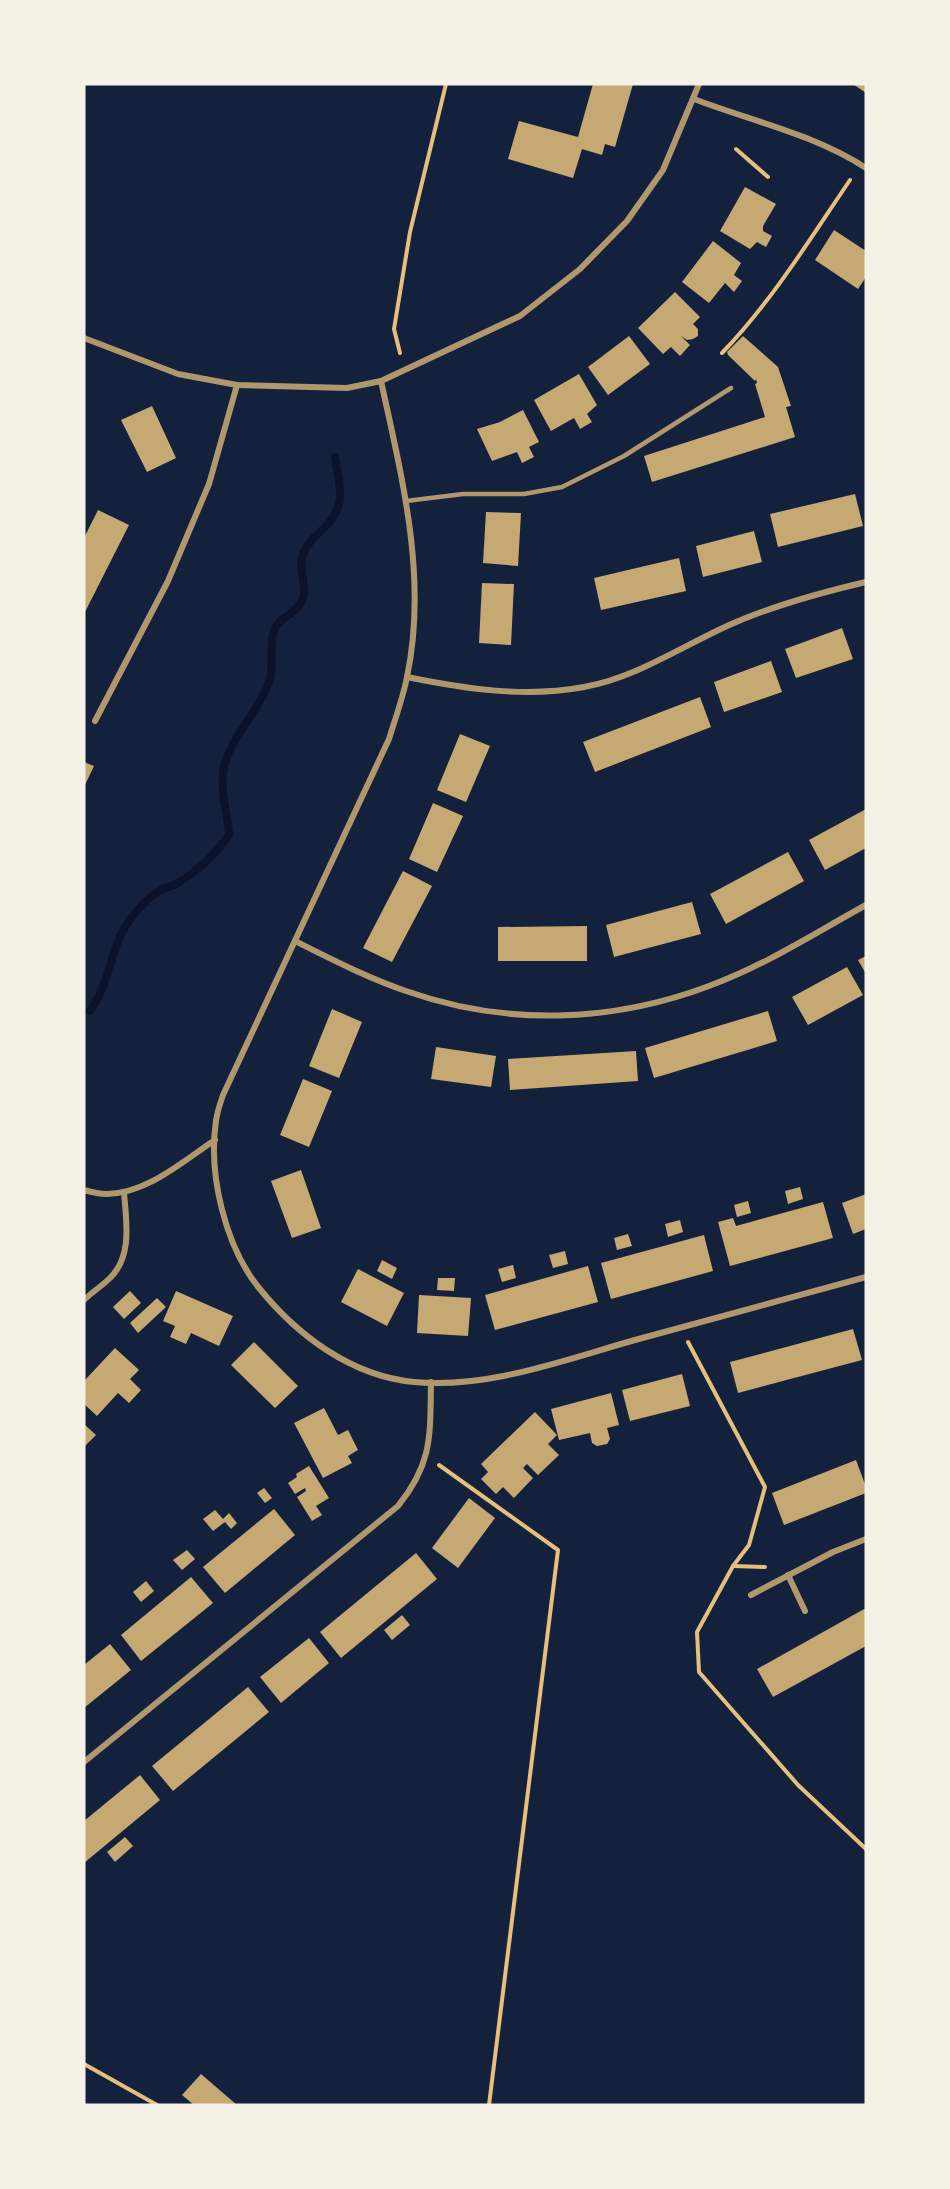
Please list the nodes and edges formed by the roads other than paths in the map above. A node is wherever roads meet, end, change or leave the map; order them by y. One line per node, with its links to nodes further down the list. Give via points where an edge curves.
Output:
1 (699, 84): 2 (street)
2 (694, 99): 3 (street, via 813,141); 5 (street, via 663,170 627,221 580,269 520,316)
3 (866, 168)
4 (84, 338): 6 (street, via 178,374)
5 (381, 381): 6 (street, via 347,388); 8 (street)
6 (237, 386): 11 (street, via 209,484 191,527 168,581)
7 (731, 388): 8 (lane, via 624,456 562,487 524,494 463,494)
8 (406, 501): 10 (street, via 415,580)
9 (866, 582): 10 (street, via 762,612 622,676 586,687 521,693 476,690)
10 (408, 677): 13 (street, via 389,739)
11 (95, 721)
12 (866, 905): 13 (street, via 709,986 652,1004 586,1015 498,1014 443,1002 389,985)
13 (295, 941): 14 (street, via 223,1095)
14 (215, 1140): 16 (street, via 172,1170); 19 (street, via 226,1227 249,1276 266,1297 310,1340 339,1358 390,1377)
15 (84, 1190): 16 (street, via 106,1194)
16 (124, 1191): 18 (street, via 128,1233 122,1258 111,1277)
17 (866, 1277): 19 (street, via 530,1370 449,1383)
18 (84, 1300)
19 (431, 1382): 24 (street, via 430,1436 425,1461 414,1486 398,1506)
20 (866, 1539): 21 (street)
21 (788, 1575): 22 (street); 23 (street)
22 (752, 1595)
23 (805, 1611)
24 (84, 1762)

